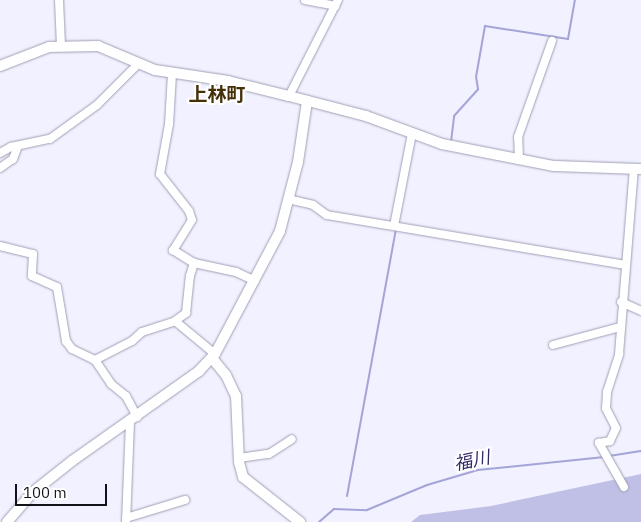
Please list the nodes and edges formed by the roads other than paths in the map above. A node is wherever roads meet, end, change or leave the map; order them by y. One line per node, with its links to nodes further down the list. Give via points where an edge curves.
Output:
1 (59, 0): 5 (street)
2 (305, 0): 3 (street)
3 (336, 3): 9 (street)
4 (552, 41): 14 (street, via 518,137)
5 (61, 45): 6 (street, via 98,46); 7 (street)
6 (138, 64): 8 (street); 12 (street, via 97,105 50,139)
7 (0, 66)
8 (172, 74): 9 (street, via 228,81); 20 (street, via 169,124 160,174 189,211 192,220 173,250)
9 (289, 96): 10 (street)
10 (308, 101): 11 (street, via 366,116); 17 (street)
11 (412, 133): 14 (street, via 442,144); 18 (street)
12 (18, 146): 13 (street); 15 (street, via 13,159)
13 (0, 153)
14 (519, 160): 16 (street, via 574,168)
15 (0, 168)
16 (638, 169): 21 (street)
17 (288, 199): 18 (street, via 313,205 327,215); 22 (street, via 280,231)
18 (394, 226): 21 (street)
19 (0, 246): 29 (street, via 33,254 32,276 57,287 66,341 72,349)
20 (194, 263): 22 (street, via 236,272); 25 (street, via 186,312)
21 (625, 264): 23 (street)
22 (254, 281): 28 (street)
23 (622, 302): 24 (street); 26 (street)
24 (641, 311)
25 (174, 321): 28 (street); 29 (street, via 149,328 132,341)
26 (620, 327): 27 (street); 33 (street, via 619,354 606,408 616,428 610,441 599,443)
27 (553, 346)
28 (213, 356): 30 (street); 32 (street, via 236,396)
29 (95, 360): 30 (street, via 111,384 126,396)
30 (134, 420): 35 (street); 36 (street, via 72,461 33,492)
31 (292, 439): 32 (street, via 269,454)
32 (239, 458): 37 (street, via 243,477)
33 (624, 487)
34 (185, 500): 35 (street)
35 (126, 520)
36 (7, 522)
37 (300, 522)

